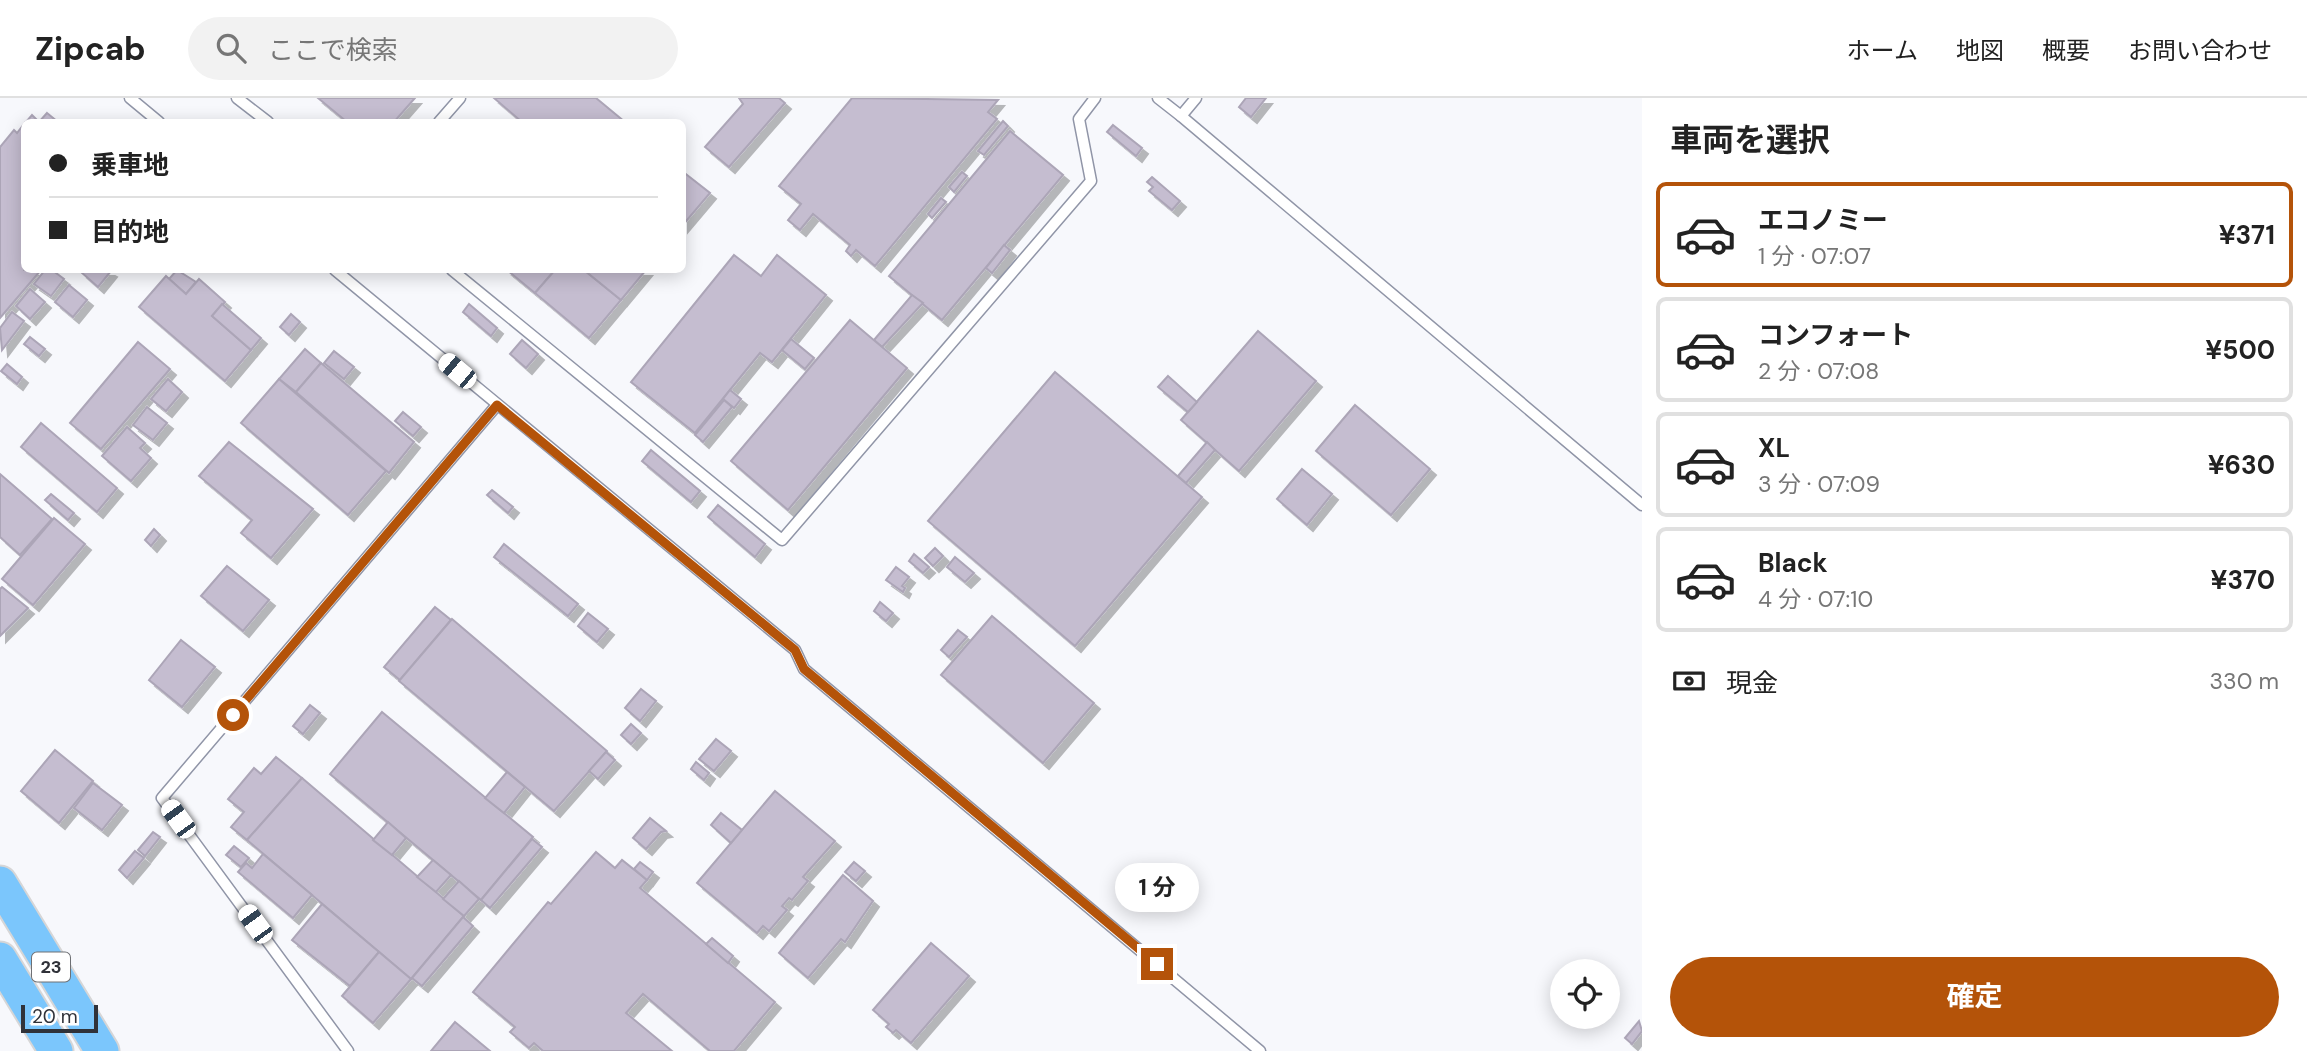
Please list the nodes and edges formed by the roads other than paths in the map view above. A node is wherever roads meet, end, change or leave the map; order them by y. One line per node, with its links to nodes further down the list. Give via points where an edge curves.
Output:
1 (130, 98): 8 (lane)
2 (237, 98): 9 (lane)
3 (460, 98): 10 (lane)
4 (1095, 98): 12 (lane, via 1079,119 1091,181 782,540)
5 (1158, 98): 7 (lane)
6 (1196, 98): 7 (lane)
7 (1181, 116): 14 (lane)
8 (155, 119)
9 (264, 119)
10 (442, 119)
11 (339, 273): 13 (lane)
12 (456, 273)
13 (497, 405): 19 (lane, via 162,798); 20 (lane, via 795,650 804,669)
14 (1642, 505)
15 (0, 883): 18 (highway, 23)
16 (0, 959): 17 (highway, 23)
17 (56, 1051)
18 (102, 1051)
19 (348, 1051)
20 (1260, 1051)

